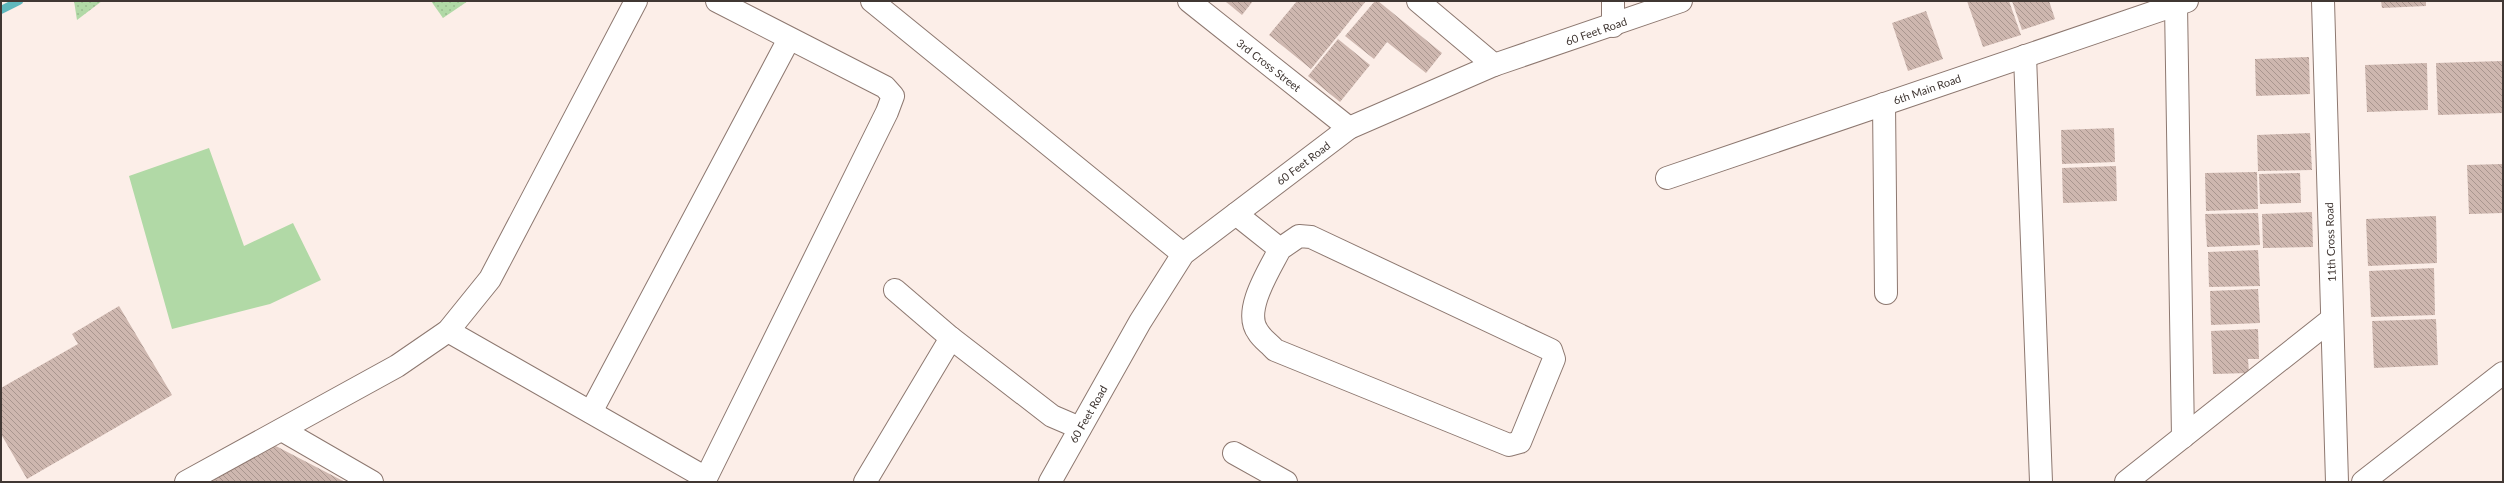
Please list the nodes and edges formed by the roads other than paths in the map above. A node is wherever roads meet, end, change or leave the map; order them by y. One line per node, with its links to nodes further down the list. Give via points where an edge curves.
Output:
1 (636, 1): 23 (street, via 490,279)
2 (717, 1): 11 (street)
3 (872, 1): 19 (street)
4 (1189, 1): 15 (street, 3rd Cross Street)
5 (1418, 1): 13 (street)
6 (1613, 1): 10 (street)
7 (1681, 1): 10 (street, 60 Feet Road)
8 (2323, 1): 22 (street, 11th Cross Road)
9 (2181, 3): 12 (street, 6th Main Road); 29 (street)
10 (1613, 26): 13 (street, 60 Feet Road)
11 (789, 39): 26 (street); 26 (street, via 885,87 892,96 706,478)
12 (2025, 56): 14 (street, 6th Main Road); 36 (street)
13 (1494, 65): 15 (street, 60 Feet Road)
14 (1884, 104): 16 (street, 6th Main Road); 21 (street)
15 (1348, 128): 17 (street, 60 Feet Road)
16 (1667, 178)
17 (1236, 214): 18 (street); 19 (street, 60 Feet Road)
18 (1280, 249): 18 (street, via 1257,295 1252,315 1257,331 1275,350 1509,445 1520,442 1554,359 1551,350 1311,237 1300,236)
19 (1183, 254): 27 (street, 60 Feet Road, via 1140,322)
20 (895, 290): 24 (street)
21 (1886, 293)
22 (2332, 319): 29 (street); 38 (street, 11th Cross Road)
23 (448, 331): 26 (street); 28 (street, via 397,366)
24 (951, 338): 27 (street, via 1052,416); 33 (street)
25 (2503, 372): 39 (street)
26 (591, 412)
27 (1080, 428): 34 (street, 60 Feet Road)
28 (282, 430): 31 (street); 32 (street)
29 (2183, 437): 37 (street)
30 (1234, 453): 35 (street)
31 (186, 482)
32 (372, 482)
33 (865, 482)
34 (1050, 482)
35 (1286, 482)
36 (2041, 482)
37 (2126, 482)
38 (2337, 482)
39 (2363, 482)

